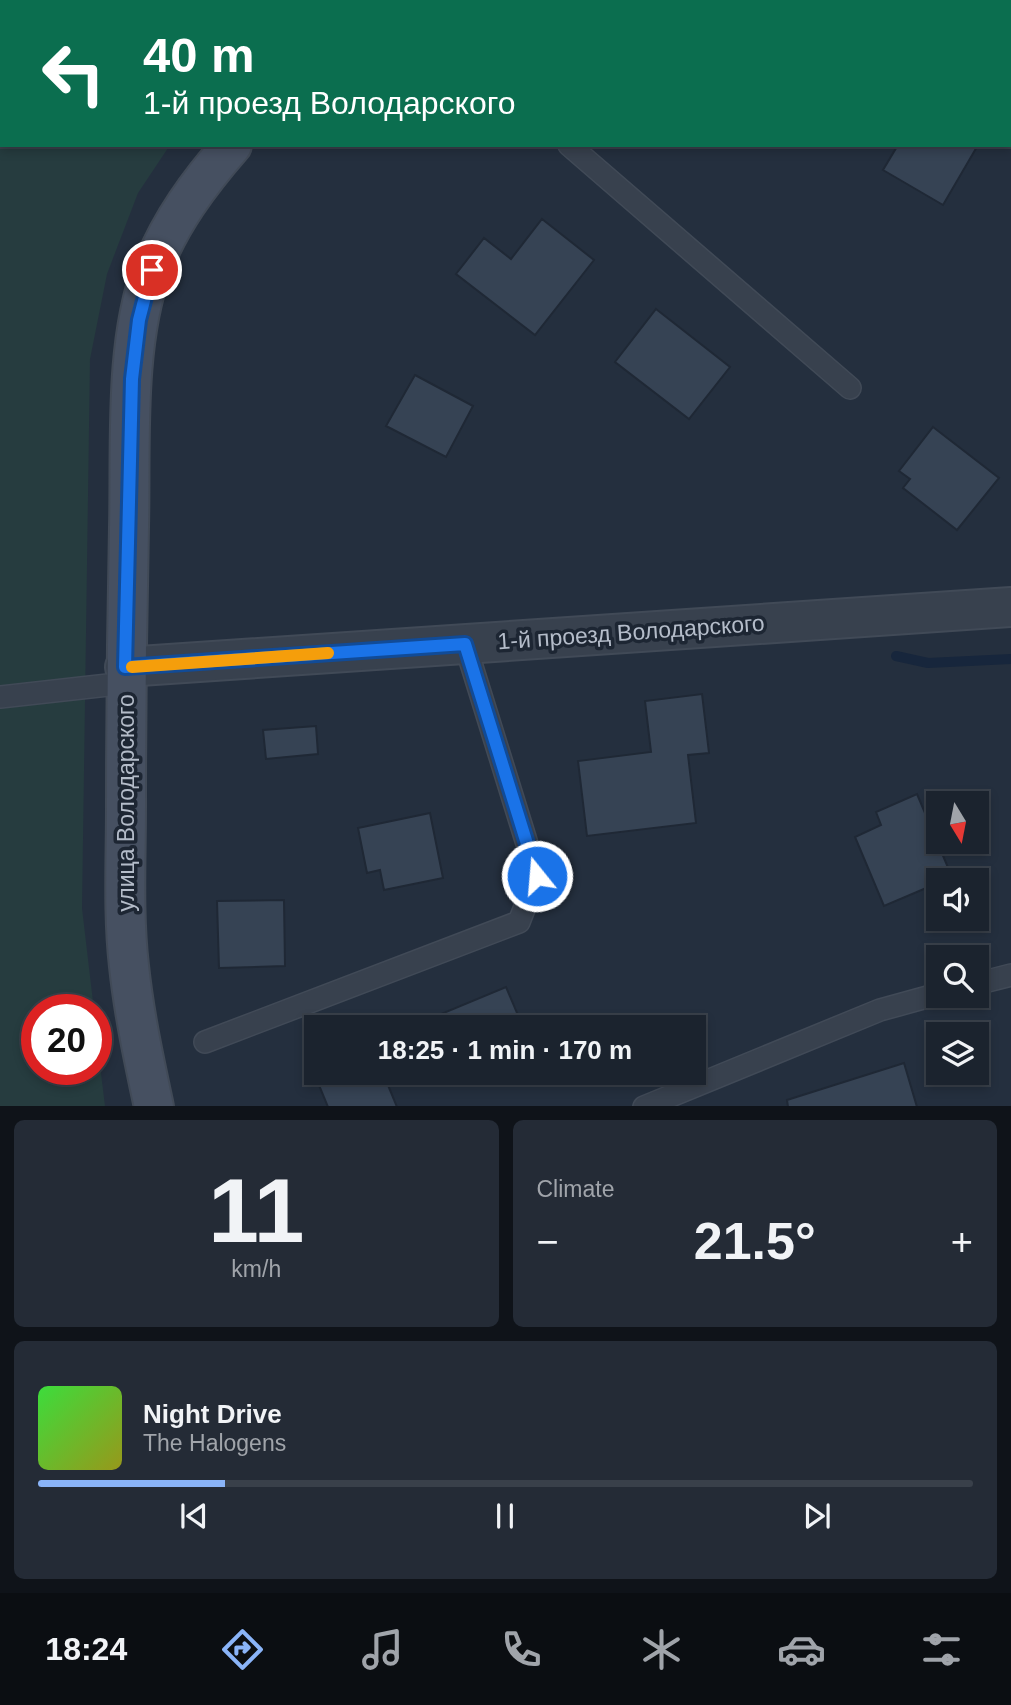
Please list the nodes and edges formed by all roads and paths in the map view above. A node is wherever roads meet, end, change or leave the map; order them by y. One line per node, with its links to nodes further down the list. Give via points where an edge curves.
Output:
1 (230, 147): 6 (street, улица Володарского, via 176,218 152,270 139,320 132,379)
2 (571, 147): 3 (lane)
3 (850, 388)
4 (1011, 607): 5 (street, 1-й проезд Володарского)
5 (465, 644): 6 (street, 1-й проезд Володарского); 11 (lane, via 537,876 519,922)
6 (125, 675): 7 (lane); 12 (street, улица Володарского, via 129,964)
7 (0, 697)
8 (1011, 975): 9 (lane)
9 (989, 981)
10 (926, 997): 13 (lane, via 880,1010)
11 (205, 1042)
12 (154, 1106)
13 (646, 1106)

